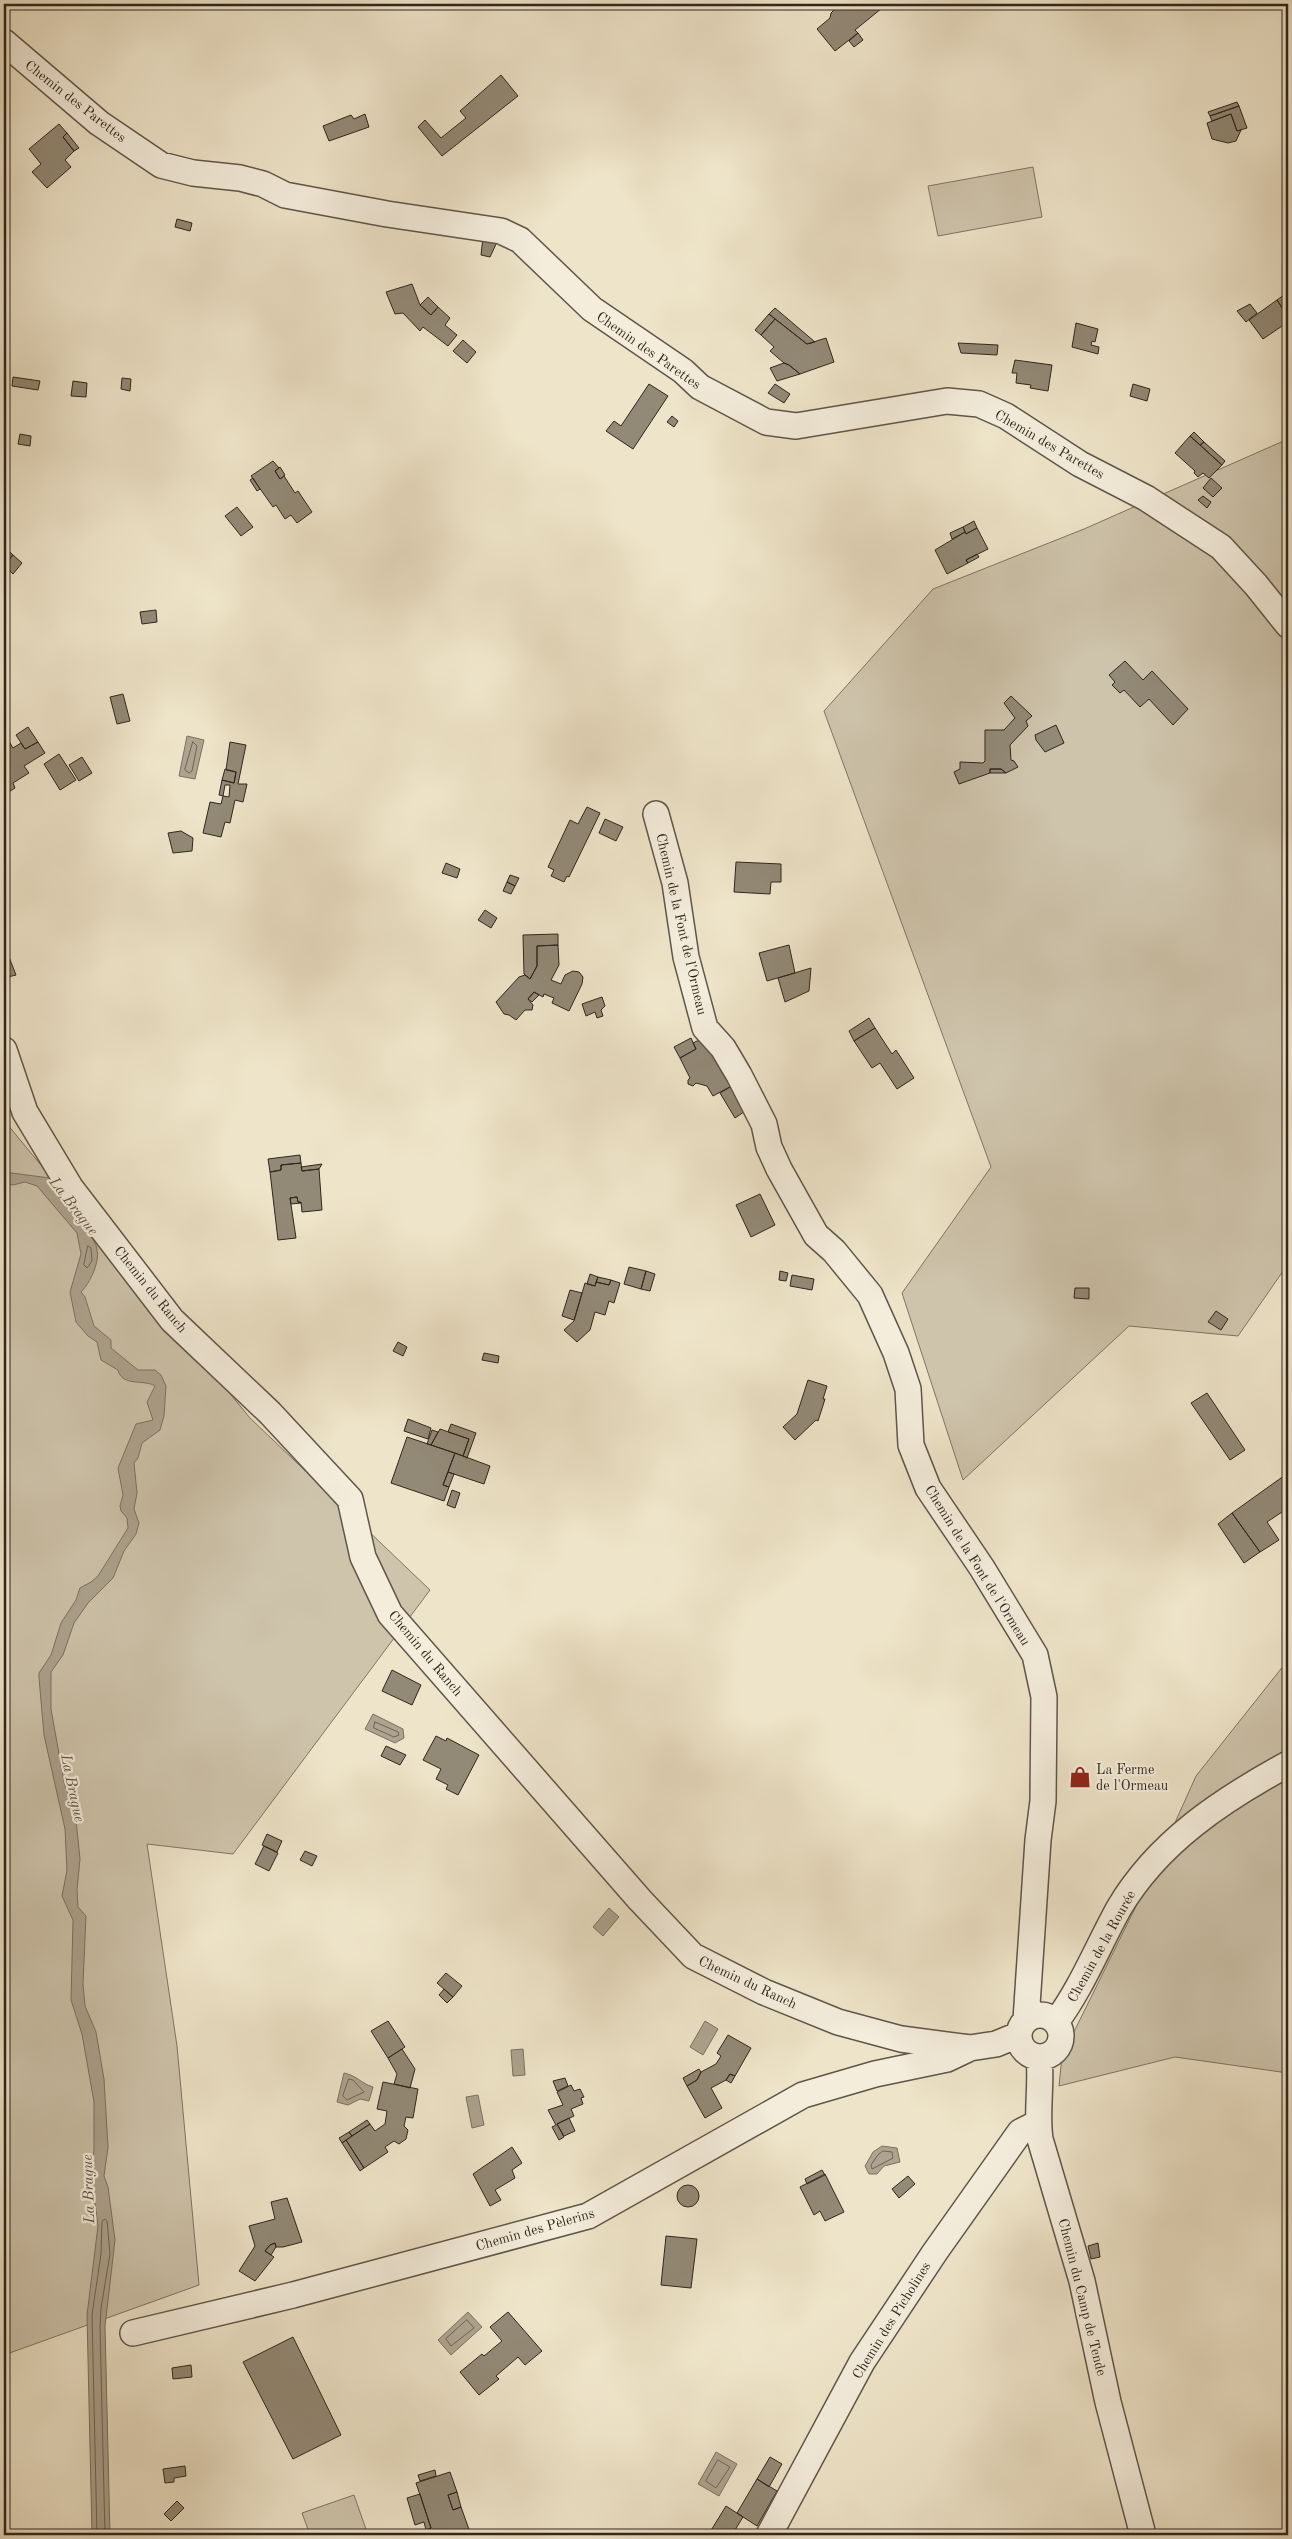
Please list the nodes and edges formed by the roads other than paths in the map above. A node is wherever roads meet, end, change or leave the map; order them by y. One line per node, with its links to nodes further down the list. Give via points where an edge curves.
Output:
1 (4, 42): 2 (street, Chemin des Parettes, via 99,123 161,165 193,173 240,178 263,184 285,195 501,231 514,237 592,310 683,371 700,388 766,422 796,426 947,402 979,404 1006,416 1080,464 1146,498 1222,548)
2 (1288, 625)
3 (656, 814): 7 (street, Chemin de la Font de l'Ormeau, via 675,883 686,957 705,1028 723,1048 739,1075 764,1124 769,1147 779,1169 816,1235 834,1250 870,1295 908,1389 911,1445 928,1488 1035,1655 1044,1697 1043,1801)
4 (4, 1050): 8 (street, Chemin du Ranch, via 25,1112 70,1187 172,1320 270,1414 350,1498 363,1557 390,1614 640,1900 693,1956 764,1992 838,2022 901,2039)
5 (1288, 1764): 6 (street, Chemin de la Rourée, via 1241,1790 1179,1836 1153,1860 1120,1907 1072,2001)
6 (1056, 2022): 7 (street, via 1041,2015); 9 (street, via 1060,2029 1059,2045 1054,2052)
7 (1022, 2028): 8 (street, Chemin du Ranch, via 996,2044); 9 (street, via 1024,2050)
8 (970, 2048): 11 (street, Chemin des Pèlerins, via 947,2059 874,2074 803,2095 588,2216)
9 (1039, 2058): 10 (street, Chemin du Camp de Tende)
10 (1038, 2124): 12 (street, Chemin des Picholines, via 1020,2132 868,2354); 13 (street, Chemin du Camp de Tende, via 1082,2281)
11 (133, 2333)
12 (769, 2535)
13 (1143, 2535)

